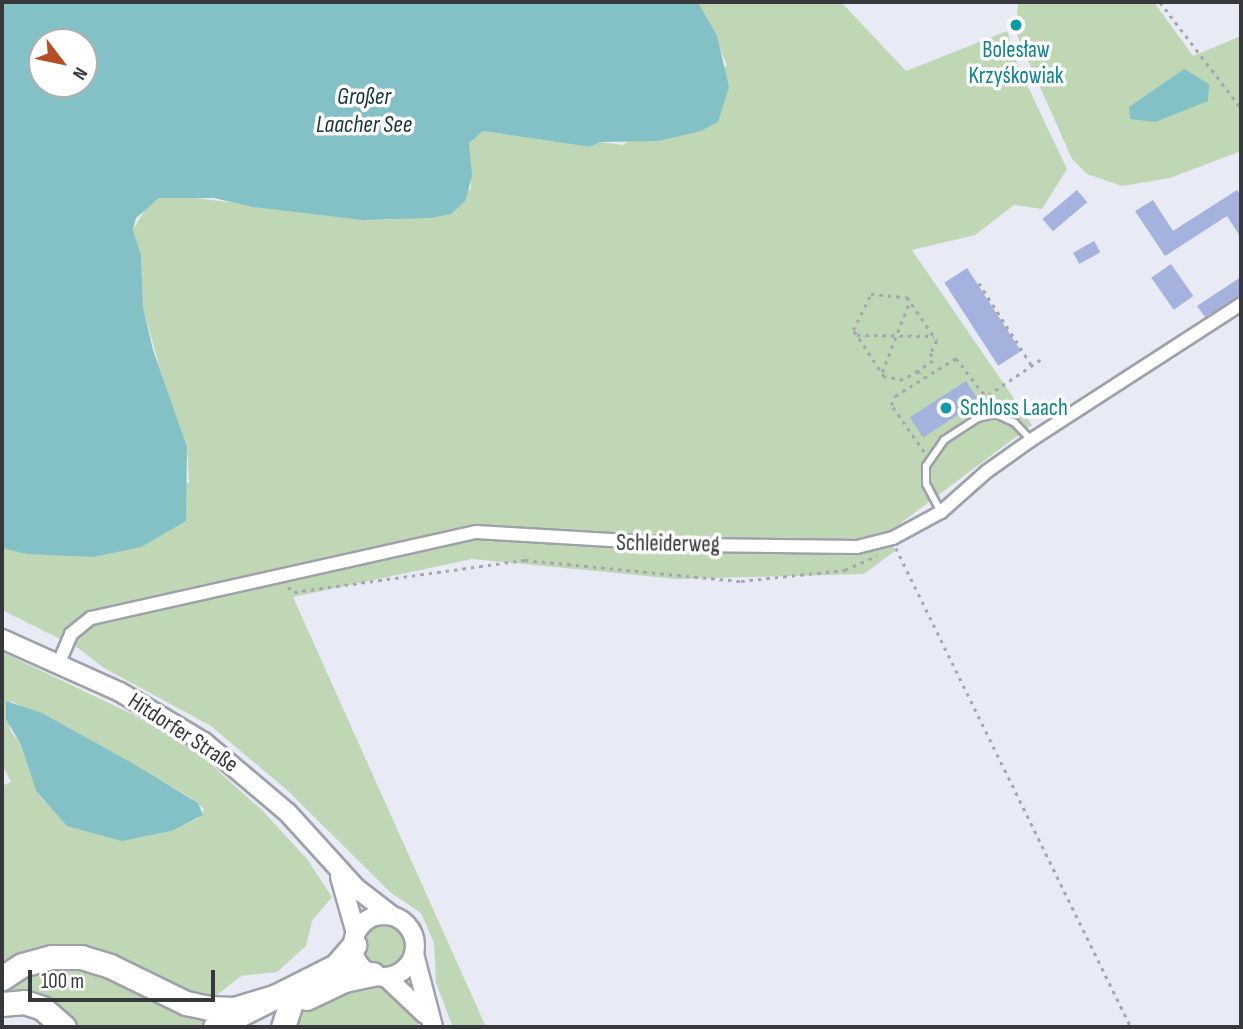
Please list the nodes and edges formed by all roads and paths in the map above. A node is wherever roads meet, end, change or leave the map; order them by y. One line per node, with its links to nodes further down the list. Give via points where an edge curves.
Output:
1 (1160, 2): 2 (path)
2 (1241, 108)
3 (979, 283): 10 (path)
4 (910, 300): 6 (path, via 871,294 853,330); 7 (path); 8 (path)
5 (1241, 304): 16 (street, Schleiderweg)
6 (856, 335): 7 (path); 12 (path)
7 (896, 336): 8 (path); 12 (path)
8 (934, 336): 11 (path, via 933,361)
9 (1040, 360): 10 (path)
10 (1032, 366): 14 (path)
11 (918, 371): 12 (path, via 903,380); 13 (path)
12 (881, 373)
13 (923, 378): 14 (path, via 956,358); 17 (path, via 895,396 891,405 918,448)
14 (986, 396): 15 (path)
15 (996, 414): 16 (lane, via 1015,423); 17 (lane, via 959,429)
16 (1031, 440): 18 (street, Schleiderweg)
17 (929, 456): 18 (lane, via 926,484)
18 (941, 512): 19 (street, Schleiderweg)
19 (893, 538): 20 (street, Schleiderweg, via 857,547 682,545 476,532); 20 (path, via 884,553 845,570 741,581 525,560 294,592); 35 (path)
20 (276, 576): 22 (street, Schleiderweg, via 91,618 71,634)
21 (2, 639): 22 (street, Hitdorfer Straße)
22 (58, 665): 23 (street, Hitdorfer Straße, via 159,713 212,748 288,813)
23 (335, 867): 24 (street, Hitdorfer Straße); 25 (street, Hitdorfer Straße, via 352,908)
24 (391, 915): 25 (street, via 366,920); 26 (street, via 413,934)
25 (355, 939): 27 (street, via 358,962); 30 (highway, via 336,965)
26 (414, 954): 27 (street, via 404,970); 31 (street)
27 (379, 975): 30 (highway, via 328,986); 31 (street, via 405,990)
28 (2, 978): 30 (highway, via 32,962 81,957 186,1003)
29 (2, 1004): 32 (highway, via 24,1002 42,1008)
30 (283, 1010): 33 (highway); 34 (highway)
31 (431, 1023)
32 (64, 1027)
33 (215, 1027)
34 (247, 1027)
35 (1131, 1027)

